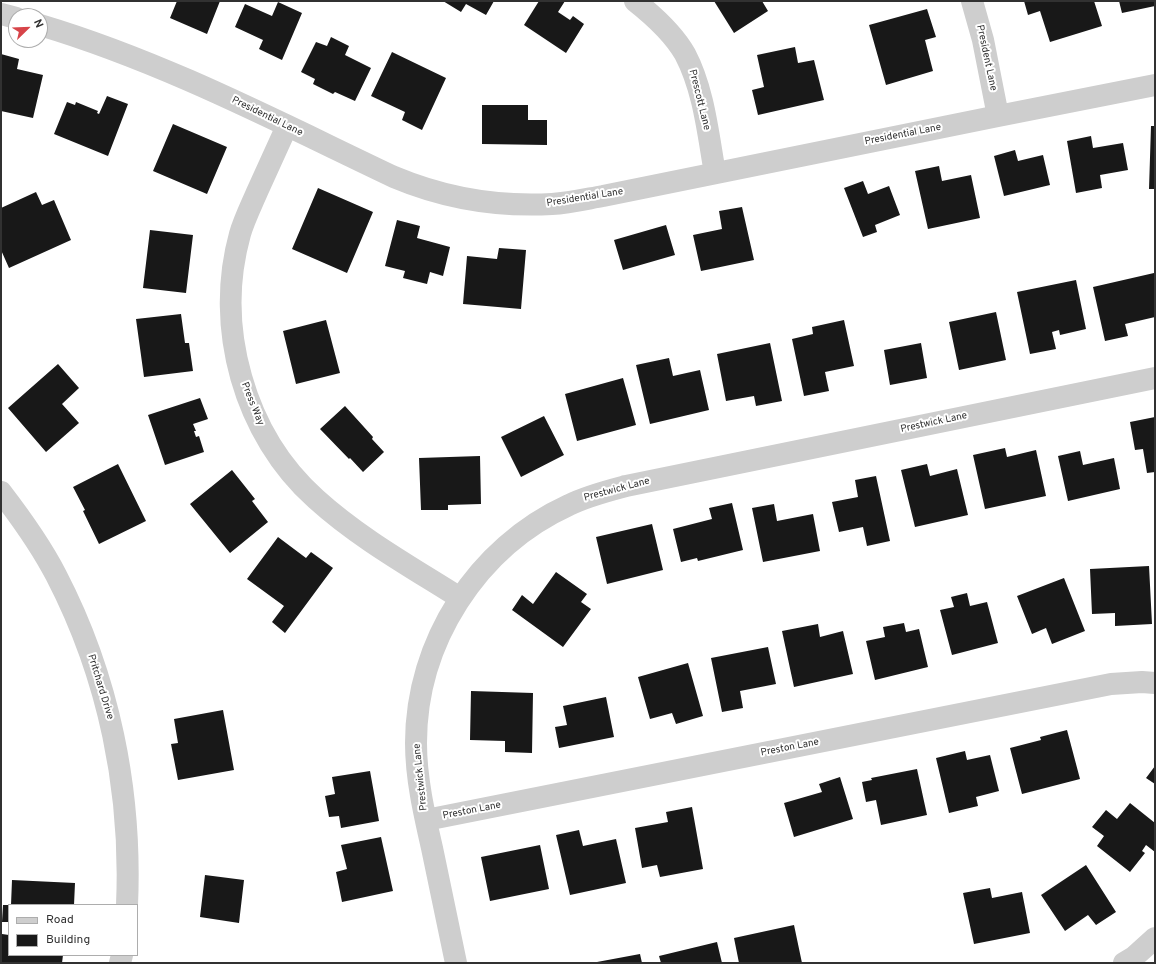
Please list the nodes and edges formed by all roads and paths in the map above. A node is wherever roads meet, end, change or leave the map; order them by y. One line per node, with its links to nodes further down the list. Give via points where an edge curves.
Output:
1 (635, 1): 7 (street, Prescott Lane, via 676,40 690,65 701,100)
2 (972, 1): 5 (street, President Lane, via 983,40)
3 (48, 28): 6 (street, Presidential Lane, via 150,64)
4 (1155, 85): 5 (street, Presidential Lane)
5 (998, 116): 7 (street, Presidential Lane)
6 (287, 126): 7 (street, Presidential Lane, via 416,186 470,199 501,203 529,205 577,201); 10 (street, Press Way, via 248,211 234,256 231,280 234,348 247,396 269,441 299,483 358,532)
7 (715, 173)
8 (1155, 378): 10 (street, Prestwick Lane, via 606,491 570,504 525,530 484,566)
9 (1, 492): 13 (street, Pritchard Drive, via 27,527 56,575 101,688 116,742 124,797 128,852)
10 (460, 598): 12 (street, Prestwick Lane, via 434,648 422,685 419,704 417,763)
11 (1155, 683): 12 (street, Preston Lane, via 1111,684)
12 (426, 820): 15 (street, Prestwick Lane)
13 (127, 904)
14 (1155, 938): 16 (street)
15 (456, 963)
16 (1124, 963)

